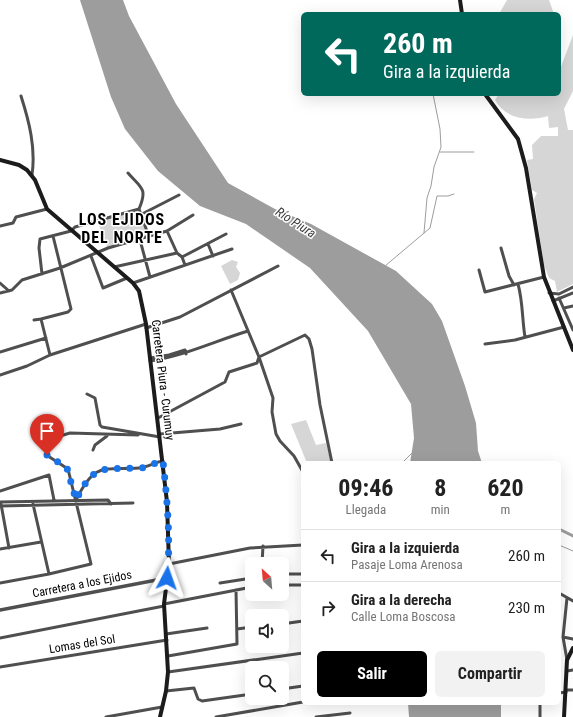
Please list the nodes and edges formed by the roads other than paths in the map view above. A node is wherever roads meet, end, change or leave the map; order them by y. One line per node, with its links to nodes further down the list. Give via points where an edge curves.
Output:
1 (460, 0): 2 (main road)
2 (462, 12)
3 (22, 96): 7 (street, via 32,138)
4 (486, 96): 35 (main road, via 515,134 520,147 526,168)
5 (0, 160): 7 (main road, via 19,165)
6 (128, 173): 10 (street, via 144,193)
7 (32, 175): 9 (main road, Carretera Piura - Curumuy)
8 (179, 195): 11 (street)
9 (47, 209): 13 (street, via 16,216 13,223); 14 (main road, Carretera Piura - Curumuy)
10 (139, 209): 11 (street); 14 (street, via 75,227)
11 (142, 214): 18 (street)
12 (193, 215): 15 (street)
13 (0, 226)
14 (71, 231): 17 (street); 24 (main road, Carretera Piura - Curumuy)
15 (167, 231): 18 (street); 23 (street)
16 (226, 234): 20 (street)
17 (53, 236): 32 (street); 34 (street, via 40,239)
18 (149, 237): 19 (street)
19 (140, 240): 24 (street, via 108,248); 28 (street)
20 (208, 244): 26 (street); 27 (street)
21 (501, 248): 40 (street, via 509,276)
22 (232, 249): 26 (street)
23 (177, 253): 27 (street); 28 (street)
24 (98, 254): 25 (street); 31 (main road, Carretera Piura - Curumuy)
25 (91, 256): 32 (street); 36 (street, via 103,288)
26 (213, 256): 29 (street)
27 (182, 257): 29 (street)
28 (145, 260): 31 (street); 37 (street)
29 (185, 265): 37 (street)
30 (278, 266): 42 (street)
31 (114, 267): 36 (main road, Carretera Piura - Curumuy)
32 (60, 268): 34 (street); 51 (street, via 71,309)
33 (479, 270): 40 (street, via 485,292)
34 (42, 274): 43 (street, via 22,280)
35 (544, 277): 40 (street); 45 (main road)
36 (127, 278): 39 (main road, Carretera Piura - Curumuy)
37 (150, 278): 39 (street)
38 (0, 283): 43 (street)
39 (133, 283): 53 (main road, Carretera Piura - Curumuy, via 140,291)
40 (516, 285): 57 (street, via 522,299)
41 (573, 287): 45 (street, via 559,294)
42 (231, 290): 53 (street, via 180,317); 56 (street)
43 (9, 291): 44 (street)
44 (0, 293)
45 (549, 293): 48 (main road)
46 (573, 293): 47 (street)
47 (559, 298): 48 (street); 50 (street)
48 (553, 301): 54 (main road)
49 (573, 306): 50 (street)
50 (564, 308): 55 (street)
51 (41, 319): 52 (street); 58 (street)
52 (34, 320)
53 (146, 326): 62 (street); 64 (main road, Carretera Piura - Curumuy)
54 (564, 327): 57 (street); 60 (main road)
55 (573, 330)
56 (248, 331): 63 (street); 64 (street, via 199,347 186,354)
57 (525, 337): 59 (street)
58 (46, 338): 61 (street); 62 (street)
59 (484, 344)
60 (573, 350)
61 (0, 352)
62 (50, 355): 65 (street)
63 (259, 357): 67 (street, via 257,363 229,372 225,382); 76 (street, via 301,336 308,337); 77 (street, via 273,398 272,412 276,434)
64 (150, 359): 67 (main road, Carretera Piura - Curumuy)
65 (0, 375)
66 (87, 394): 70 (street, via 95,398 102,427)
67 (158, 418): 71 (main road, Carretera Piura - Curumuy)
68 (241, 424): 71 (street, via 220,429)
69 (41, 430): 80 (street, via 40,435 48,456 67,468)
70 (150, 435): 71 (street); 73 (street)
71 (160, 435): 75 (main road, Carretera Piura - Curumuy)
72 (60, 436): 73 (street)
73 (107, 436): 74 (street, via 95,444)
74 (93, 450)
75 (163, 461): 80 (street, via 140,468 99,470 85,482); 90 (main road, Carretera Piura - Curumuy)
76 (332, 461)
77 (301, 468)
78 (0, 491): 79 (street, via 49,475)
79 (54, 502): 80 (street); 81 (street)
80 (76, 502): 82 (street, via 108,500 111,504); 91 (street, via 90,564)
81 (32, 503): 83 (street); 84 (street)
82 (133, 503)
83 (1, 504): 87 (street)
84 (41, 542): 87 (street); 91 (street)
85 (301, 545): 86 (street)
86 (263, 546): 89 (street); 90 (street)
87 (9, 548): 88 (street)
88 (0, 550)
89 (262, 557)
90 (169, 564): 94 (main road, Carretera Piura - Curumuy)
91 (49, 574): 96 (street)
92 (289, 574): 93 (street)
93 (301, 574)
94 (167, 578): 105 (main road, Carretera Piura - Curumuy); 106 (street, Carretera a los Ejidos)
95 (245, 579): 97 (street)
96 (0, 583)
97 (220, 583)
98 (301, 584): 99 (street)
99 (289, 585)
100 (245, 588): 101 (street)
101 (236, 590): 105 (street); 111 (street)
102 (561, 594): 103 (street)
103 (567, 598): 104 (street); 113 (street)
104 (573, 601)
105 (164, 605): 112 (main road, Carretera Piura - Curumuy); 114 (street)
106 (0, 610)
107 (301, 621): 108 (street)
108 (289, 623)
109 (207, 628): 112 (street)
110 (245, 628): 111 (street)
111 (237, 629): 119 (street, via 238,643 235,645)
112 (166, 634): 116 (main road, Carretera Piura - Curumuy)
113 (563, 636): 115 (street); 120 (street)
114 (0, 638)
115 (573, 639)
116 (167, 640): 119 (main road, Carretera Piura - Curumuy); 121 (street, Lomas del Sol)
117 (573, 648): 120 (main road)
118 (301, 653): 124 (street)
119 (168, 656): 124 (main road, Carretera Piura - Curumuy)
120 (567, 660): 123 (main road)
121 (0, 667)
122 (573, 670): 123 (street)
123 (567, 671): 129 (main road)
124 (168, 672): 128 (main road, Carretera Piura - Curumuy)
125 (301, 686): 126 (street)
126 (289, 688)
127 (573, 690): 129 (street)
128 (166, 691): 131 (street, via 194,688 198,699 202,701); 134 (main road, Carretera Piura - Curumuy)
129 (566, 691): 130 (street); 141 (main road)
130 (561, 692)
131 (245, 695)
132 (301, 702): 138 (street)
133 (540, 705): 140 (street)
134 (162, 707): 136 (street); 137 (main road, Carretera Piura - Curumuy)
135 (350, 713): 139 (street)
136 (106, 717)
137 (160, 717)
138 (216, 717)
139 (316, 717)
140 (540, 717)
141 (564, 717)

